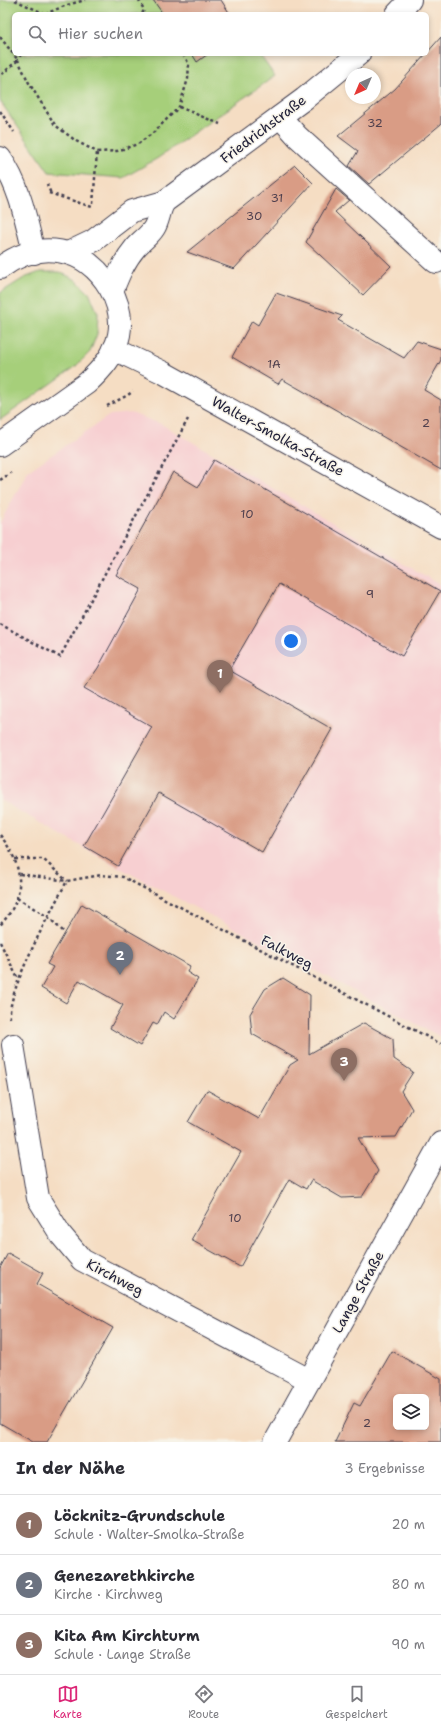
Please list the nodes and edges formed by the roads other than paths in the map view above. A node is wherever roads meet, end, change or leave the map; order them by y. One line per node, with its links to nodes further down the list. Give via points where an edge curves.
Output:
1 (410, 0): 2 (street)
2 (399, 12)
3 (356, 56): 4 (street, Friedrichstraße)
4 (280, 116): 6 (street, Friedrichstraße); 9 (street, via 298,137)
5 (0, 158): 7 (street, via 19,196)
6 (164, 202): 8 (street, Friedrichstraße, via 132,211 93,241); 11 (street, via 155,227 135,247 121,267)
7 (34, 253): 8 (street); 10 (street, via 17,258)
8 (68, 253): 11 (street, via 81,257 94,266)
9 (436, 262)
10 (0, 268)
11 (112, 291): 12 (street, via 120,323)
12 (114, 349): 13 (street, via 108,361 87,383); 14 (street, Walter-Smolka-Straße, via 150,365)
13 (0, 445)
14 (441, 527)
15 (13, 1045): 17 (street, Kirchweg, via 38,1198 61,1235 82,1260)
16 (441, 1143): 17 (street, Lange Straße)
17 (309, 1380): 18 (street, Lange Straße)
18 (275, 1442)

